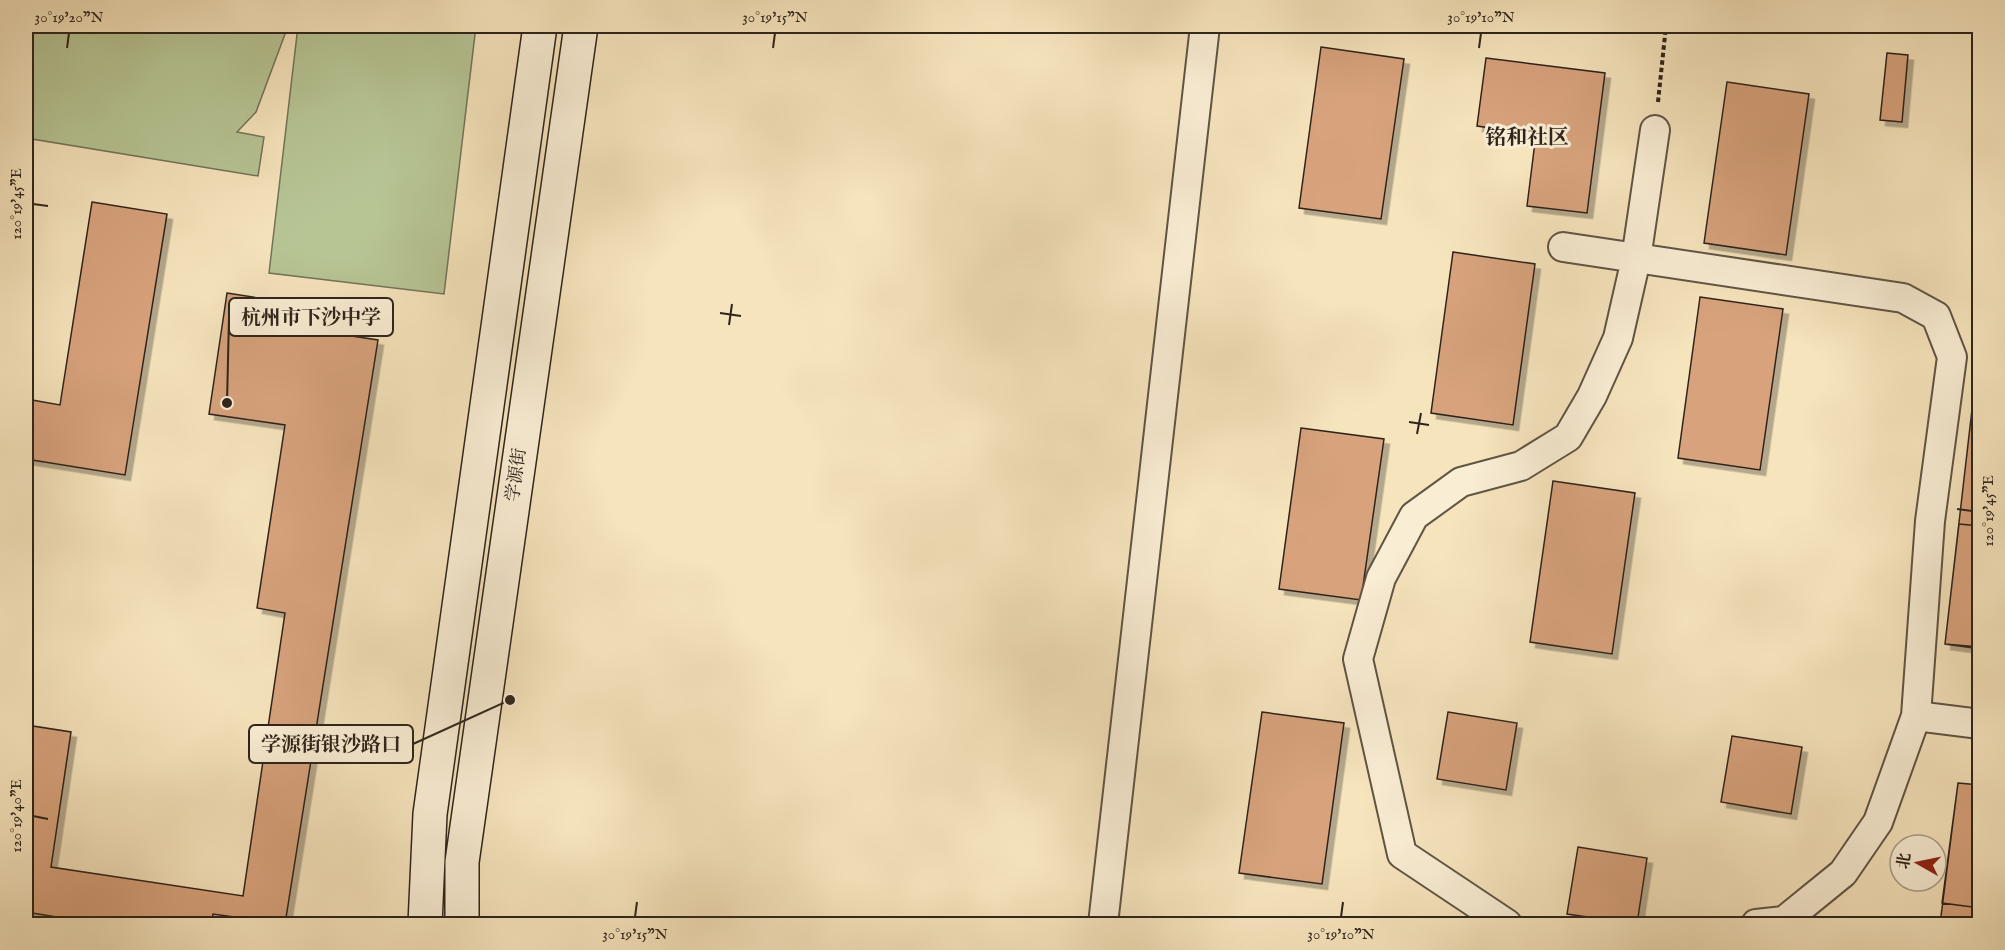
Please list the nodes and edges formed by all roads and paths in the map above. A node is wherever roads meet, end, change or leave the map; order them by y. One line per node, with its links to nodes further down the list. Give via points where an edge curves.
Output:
1 (540, 26): 11 (main road, via 435,779)
2 (581, 26): 12 (main road, 学源街, via 462,862)
3 (1205, 26): 13 (street)
4 (1666, 26): 5 (path)
5 (1655, 130): 7 (street)
6 (1563, 247): 7 (street)
7 (1636, 259): 8 (street, via 1903,298 1936,316 1952,357 1930,521); 14 (street, via 1618,338 1568,437 1521,466 1461,482 1414,516 1381,578 1358,659 1402,854)
8 (1916, 716): 9 (street); 10 (street, via 1878,822 1843,873)
9 (1980, 724)
10 (1793, 923): 15 (street)
11 (424, 924)
12 (462, 924)
13 (1103, 924)
14 (1508, 924)
15 (1756, 924)

